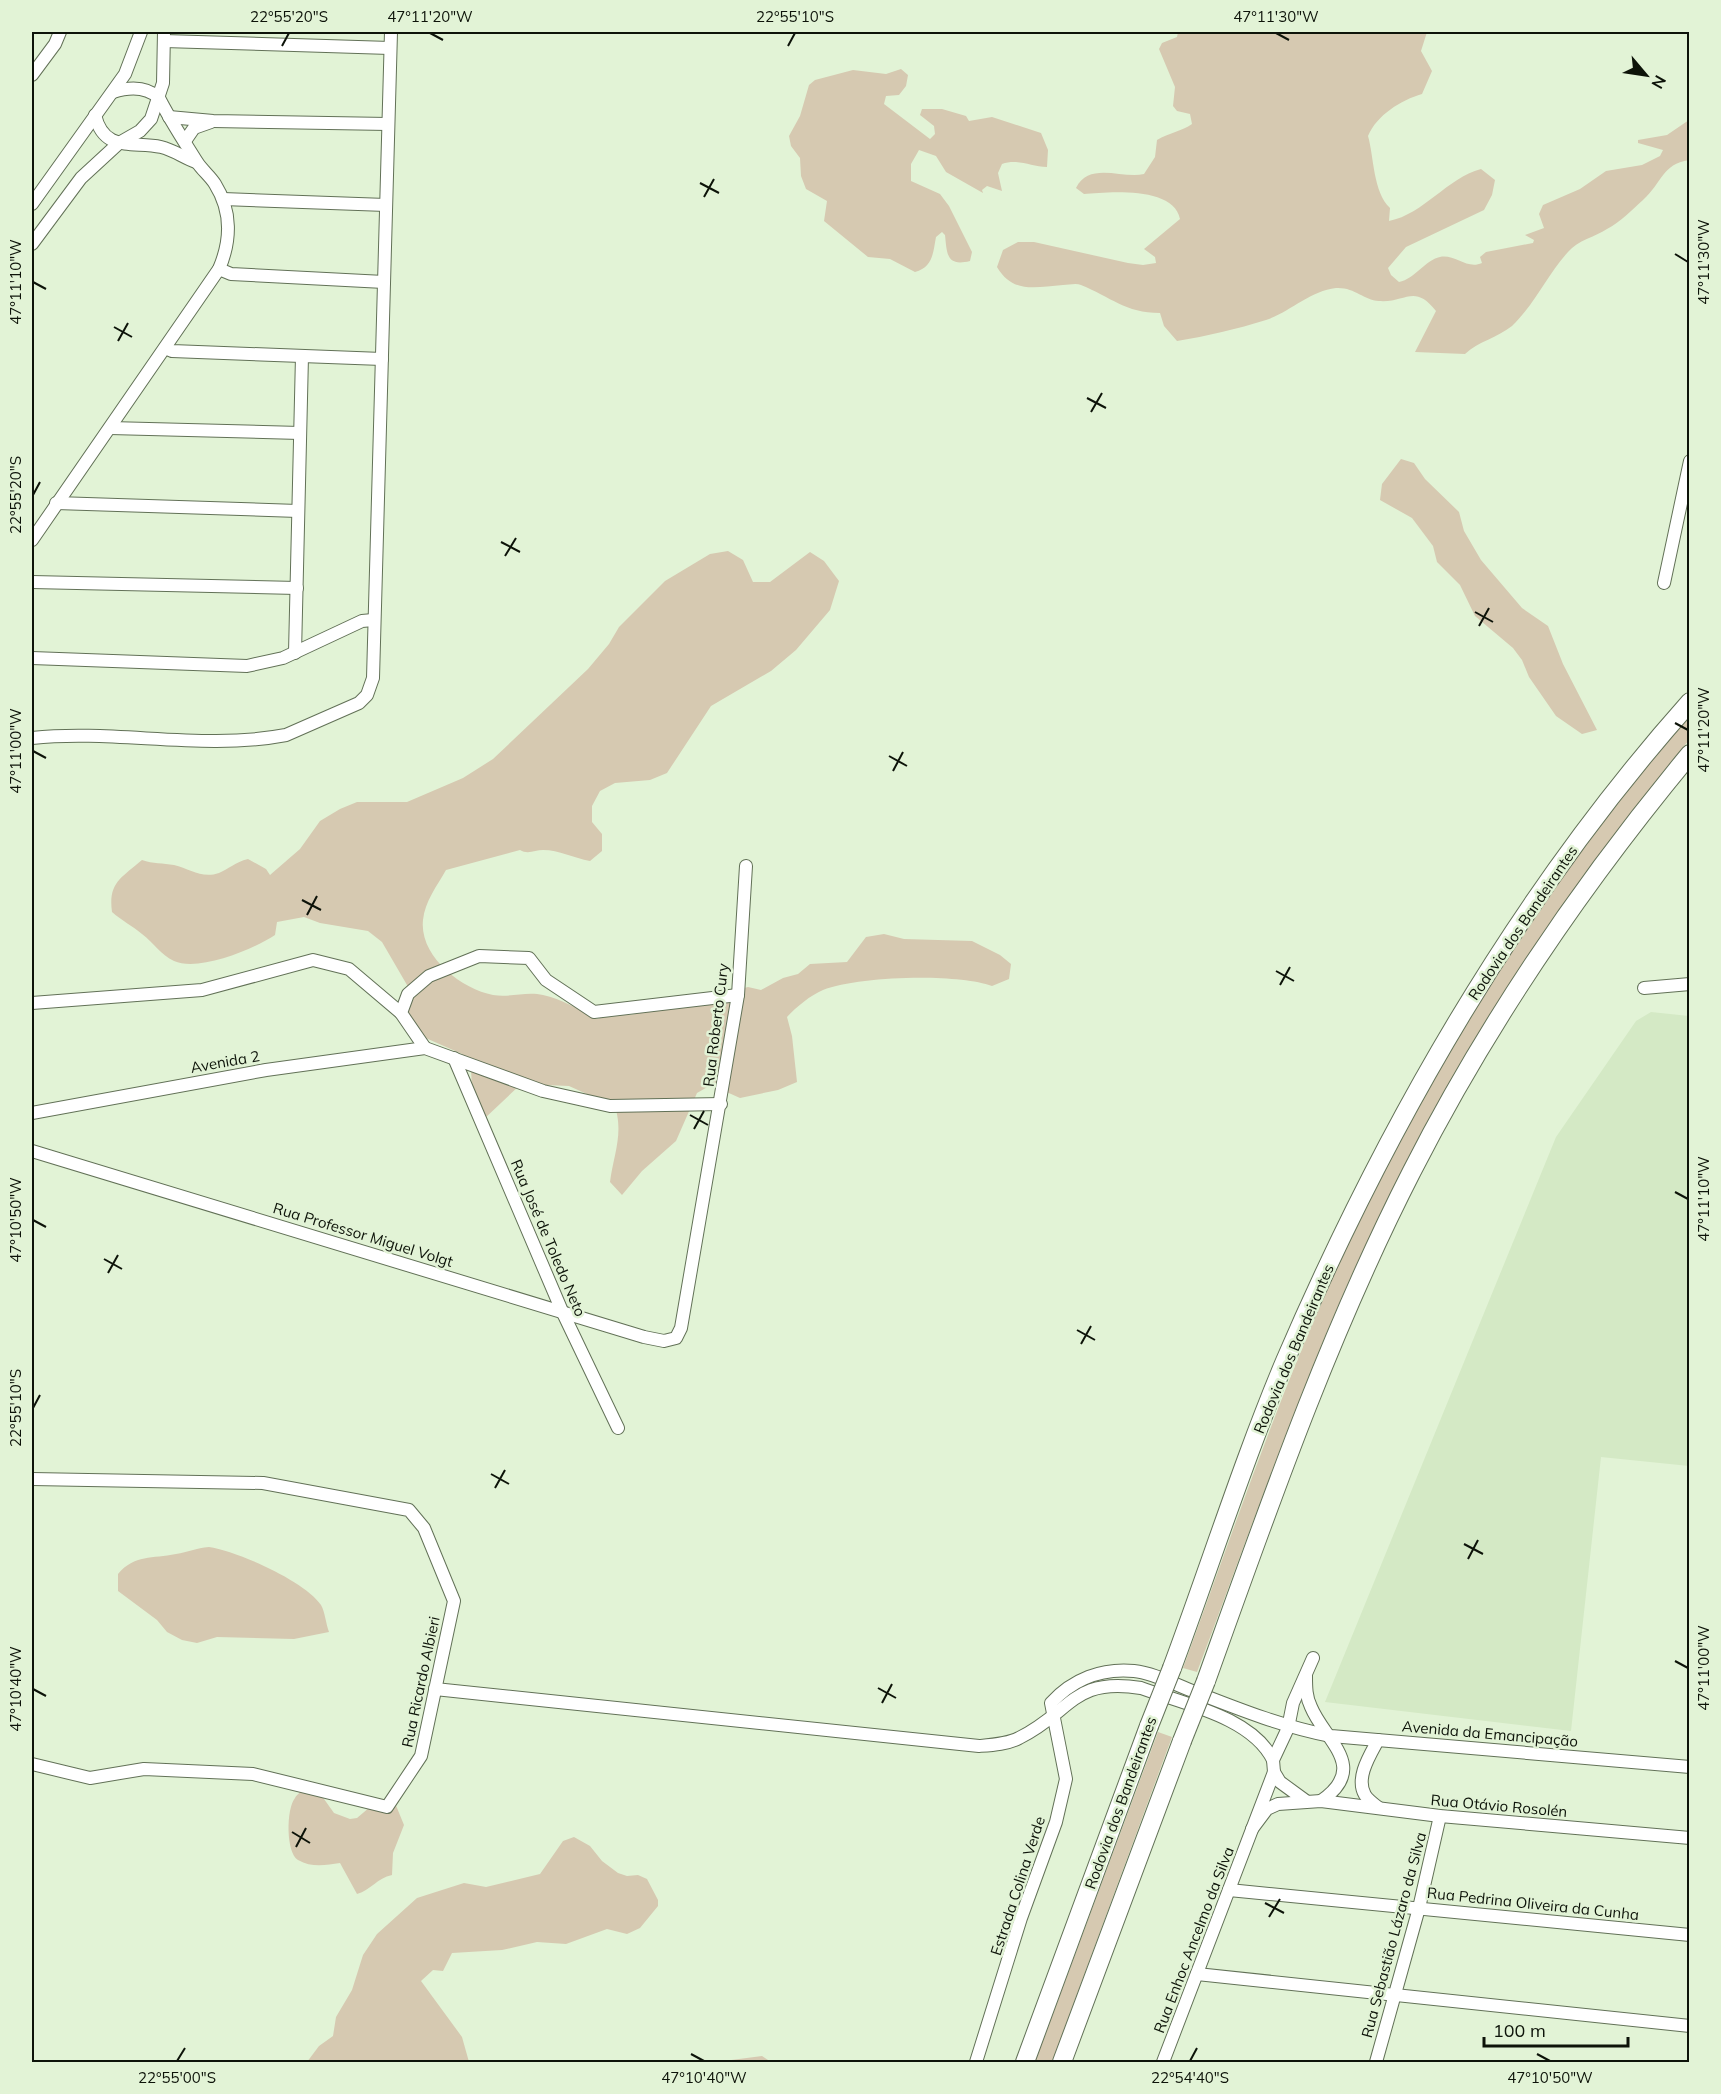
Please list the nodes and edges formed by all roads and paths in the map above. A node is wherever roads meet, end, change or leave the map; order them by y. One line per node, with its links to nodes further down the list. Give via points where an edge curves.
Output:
1 (60, 32): 6 (street)
2 (141, 32): 7 (street, via 129,65)
3 (391, 32): 5 (street)
4 (164, 36): 5 (street); 8 (street)
5 (390, 48): 12 (street)
6 (32, 75)
7 (113, 92): 8 (street, via 140,89); 9 (street)
8 (159, 98): 10 (street); 14 (street, via 146,126)
9 (95, 115): 14 (street, via 102,132); 17 (street)
10 (169, 117): 11 (street); 13 (street)
11 (213, 121): 12 (street); 13 (street, via 194,128)
12 (388, 124): 18 (street)
13 (185, 141): 15 (street)
14 (119, 143): 15 (street, via 164,148); 19 (street, via 73,187)
15 (196, 162): 16 (street)
16 (223, 200): 18 (street); 20 (street, via 228,240)
17 (32, 204)
18 (386, 205): 21 (street)
19 (32, 244)
20 (219, 269): 21 (street, via 231,274); 22 (street)
21 (384, 282): 24 (street)
22 (165, 348): 23 (street); 25 (street)
23 (302, 356): 24 (street); 26 (street)
24 (382, 359): 34 (street)
25 (110, 428): 26 (street); 28 (street)
26 (300, 433): 29 (street)
27 (1689, 461): 32 (street)
28 (56, 503): 29 (street); 30 (street)
29 (298, 511): 33 (street)
30 (32, 540)
31 (32, 582): 33 (street)
32 (1664, 583)
33 (297, 588): 35 (street)
34 (373, 620): 35 (street, via 362,621); 38 (street, via 374,678 367,695 359,703 286,735 196,741)
35 (296, 653): 36 (street, via 270,662 236,666)
36 (32, 658)
37 (1689, 702): 78 (highway, Rodovia dos Bandeirantes, bridge, via 1528,912 1457,1021 1385,1150 1284,1364)
38 (32, 738)
39 (1689, 754): 79 (highway, bridge, via 1609,856 1548,943 1470,1064 1411,1173 1314,1385)
40 (746, 866): 43 (street, Rua Roberto Cury)
41 (1689, 984): 42 (street)
42 (1644, 988)
43 (738, 995): 45 (street, via 594,1012 546,980 529,958 479,956 429,976 408,994); 48 (street, Rua Roberto Cury)
44 (32, 1003): 45 (street, via 202,990 313,960 349,969)
45 (401, 1013): 46 (street)
46 (425, 1048): 47 (street); 49 (street, Avenida 2, via 266,1070)
47 (454, 1058): 48 (street, via 543,1091 610,1106); 51 (street, Rua José de Toledo Neto)
48 (721, 1104): 52 (street, Rua Roberto Cury)
49 (32, 1113)
50 (32, 1150): 51 (street, Rua Professor Miguel Volgt)
51 (562, 1311): 52 (street, Rua Professor Miguel Volgt, via 664,1341 676,1338); 53 (street, Rua José de Toledo Neto)
52 (681, 1328)
53 (618, 1428)
54 (32, 1479): 57 (street, Rua Ricardo Albieri, via 263,1483 409,1510 424,1528 454,1601)
55 (1312, 1658): 56 (street)
56 (1306, 1674): 59 (street, via 1293,1703); 60 (street, via 1306,1695 1312,1710)
57 (435, 1689): 58 (street, via 979,1746 1018,1739); 62 (street, Rua Ricardo Albieri, via 421,1756 387,1807 253,1774 144,1769 90,1779)
58 (1052, 1717): 59 (street, via 1051,1703 1074,1683 1104,1673 1133,1671); 63 (street, via 1090,1689 1115,1684 1141,1688 1237,1724 1260,1739); 77 (street, Estrada Colina Verde, via 1066,1779 1056,1822)
59 (1288, 1728): 60 (street, Avenida da Emancipação); 63 (street)
60 (1332, 1736): 61 (street, Avenida da Emancipação); 66 (street, via 1343,1774 1335,1791)
61 (1378, 1740): 64 (street, Avenida da Emancipação); 67 (street, via 1361,1781 1365,1795)
62 (32, 1764)
63 (1273, 1766): 65 (street, via 1286,1788); 69 (street, Rua Enhoc Ancelmo da Silva)
64 (1689, 1767)
65 (1306, 1801): 66 (street, Rua Otávio Rosolén); 69 (street, Rua Enhoc Ancelmo da Silva, via 1268,1809)
66 (1321, 1801): 67 (street, Rua Otávio Rosolén)
67 (1380, 1809): 68 (street, Rua Otávio Rosolén)
68 (1440, 1816): 70 (street, Rua Otávio Rosolén); 72 (street, Rua Sebastião Lázaro da Silva)
69 (1252, 1828): 71 (street, Rua Enhoc Ancelmo da Silva)
70 (1689, 1838)
71 (1229, 1890): 72 (street, Rua Pedrina Oliveira da Cunha); 74 (street, Rua Enhoc Ancelmo da Silva)
72 (1419, 1908): 73 (street, Rua Pedrina Oliveira da Cunha); 75 (street, Rua Sebastião Lázaro da Silva)
73 (1689, 1935)
74 (1197, 1974): 75 (street); 80 (street, Rua Enhoc Ancelmo da Silva)
75 (1395, 1995): 76 (street); 81 (street, Rua Sebastião Lázaro da Silva)
76 (1689, 2026)
77 (976, 2062)
78 (1024, 2062)
79 (1062, 2062)
80 (1163, 2062)
81 (1376, 2062)

